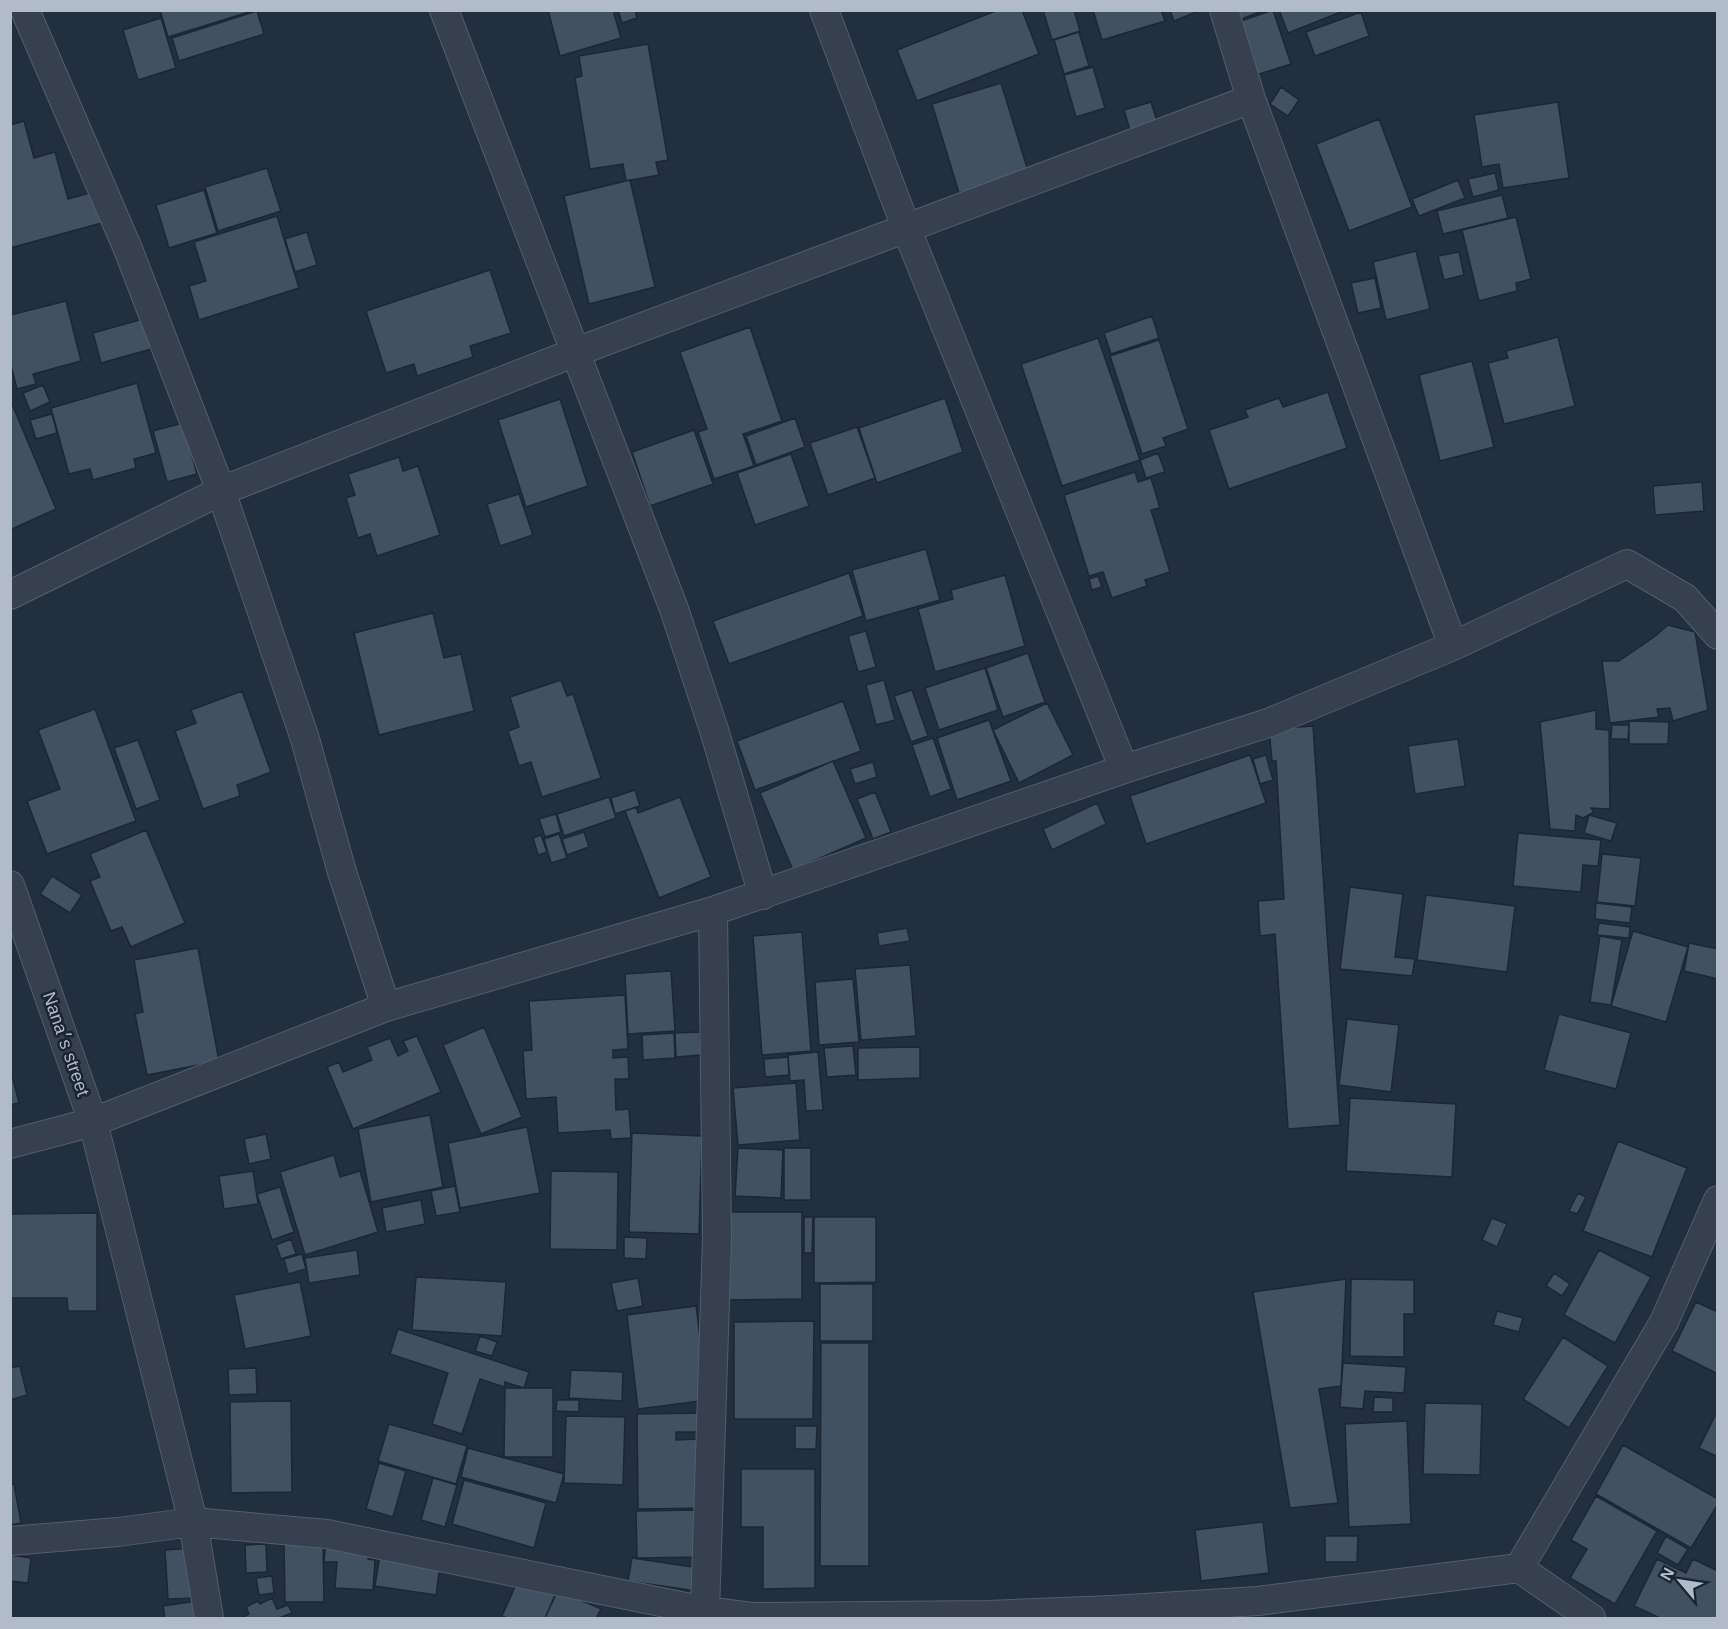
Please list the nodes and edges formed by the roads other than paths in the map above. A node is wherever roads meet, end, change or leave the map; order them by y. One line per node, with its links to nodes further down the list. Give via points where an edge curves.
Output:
1 (25, 10): 8 (street, via 128,249)
2 (444, 10): 7 (street)
3 (824, 10): 6 (street)
4 (1224, 10): 5 (street)
5 (1251, 99): 6 (street); 11 (street)
6 (907, 230): 7 (street); 12 (street)
7 (576, 352): 8 (street); 14 (street, via 674,609)
8 (221, 491): 9 (street); 16 (street, via 305,738 342,872)
9 (10, 595)
10 (1718, 635): 11 (street, via 1685,598 1627,564)
11 (1453, 646): 12 (street, via 1268,723)
12 (1124, 769): 14 (street)
13 (10, 885): 17 (street, Nana׳s street)
14 (763, 895): 15 (street)
15 (713, 912): 16 (street); 23 (street, via 717,1238)
16 (386, 1007): 17 (street)
17 (93, 1122): 18 (street); 20 (street, Nana׳s street)
18 (10, 1144)
19 (1718, 1200): 22 (street, via 1664,1322)
20 (193, 1521): 21 (street); 23 (street, via 327,1534); 24 (street, Nana׳s street)
21 (10, 1541)
22 (1519, 1568): 23 (street, via 1258,1601 1134,1608 988,1615 752,1617); 25 (street)
23 (705, 1611)
24 (209, 1618)
25 (1591, 1618)

